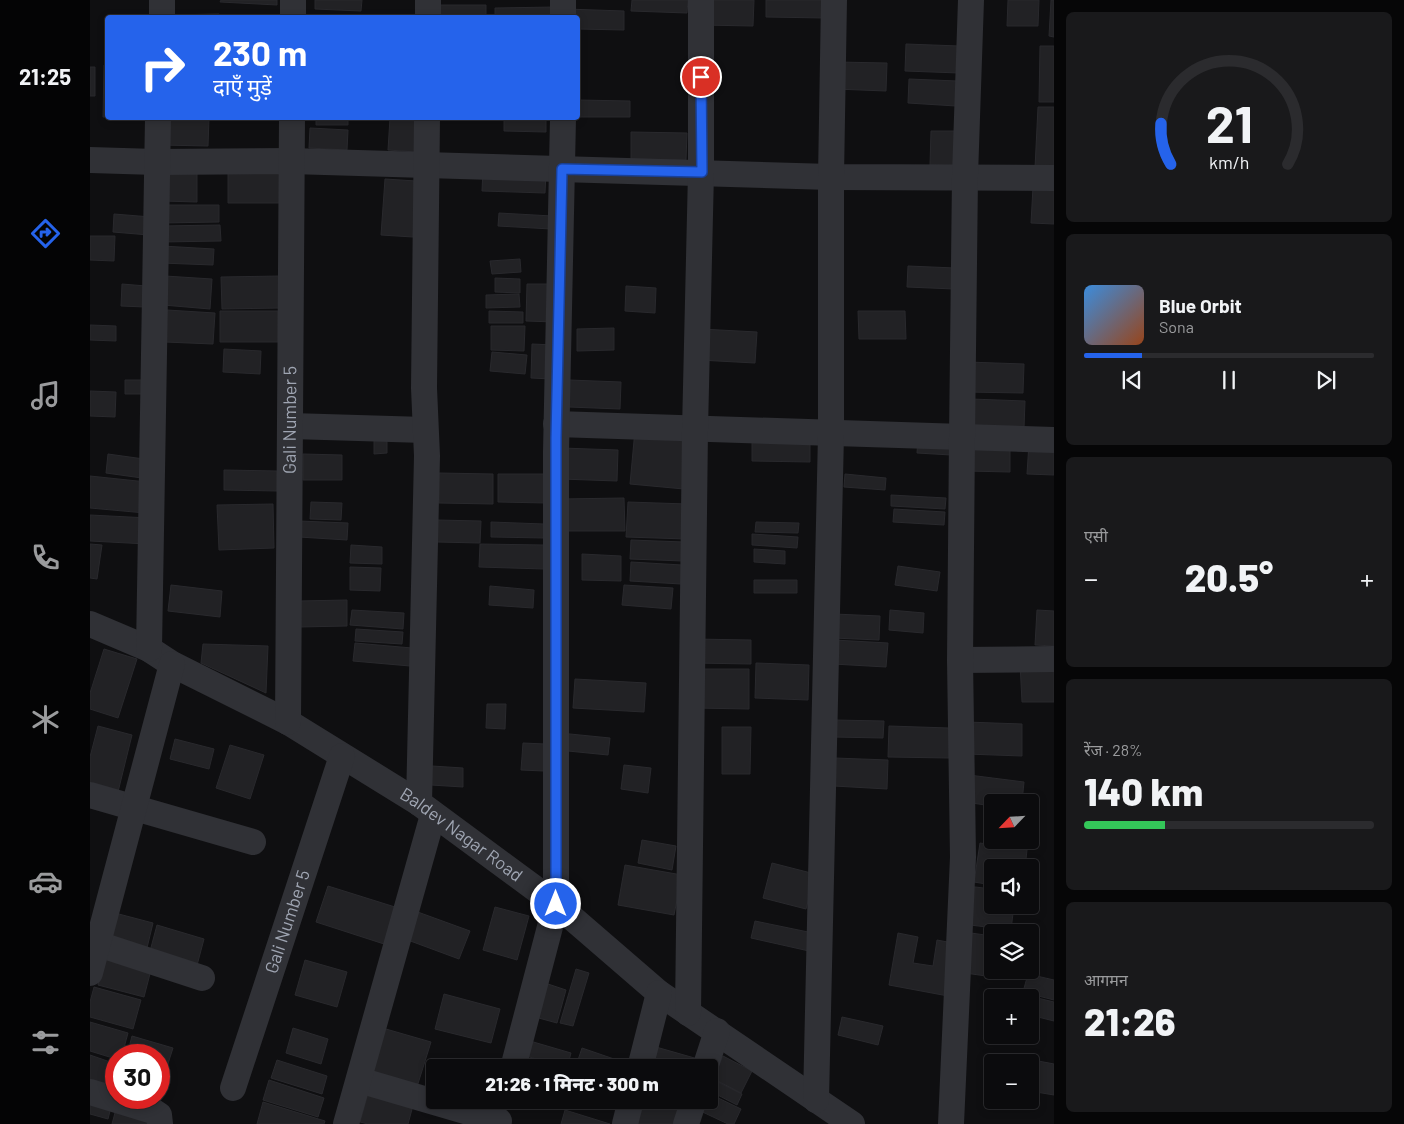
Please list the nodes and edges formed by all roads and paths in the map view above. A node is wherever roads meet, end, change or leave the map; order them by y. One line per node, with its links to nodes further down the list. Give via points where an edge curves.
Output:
1 (162, 0): 8 (street)
2 (293, 0): 9 (street)
3 (428, 0): 10 (street)
4 (563, 0): 11 (street)
5 (701, 0): 21 (street)
6 (834, 0): 23 (street)
7 (972, 0): 22 (street)
8 (162, 15)
9 (293, 15)
10 (428, 15)
11 (563, 15)
12 (158, 120): 18 (street)
13 (292, 120): 17 (street, Gali Number 5)
14 (427, 120): 19 (street)
15 (563, 120): 20 (street)
16 (90, 160): 18 (street)
17 (291, 161): 18 (street); 19 (street); 26 (street, Gali Number 5)
18 (156, 162): 33 (street)
19 (427, 166): 20 (street); 27 (street)
20 (562, 169): 21 (street); 25 (street)
21 (702, 172): 23 (street); 28 (street)
22 (965, 176): 23 (street); 24 (street); 30 (street)
23 (831, 177): 29 (street)
24 (1054, 178)
25 (556, 424): 28 (street); 43 (street)
26 (291, 426): 27 (street); 37 (street, Gali Number 5)
27 (425, 430): 41 (street)
28 (695, 430): 29 (street); 48 (street)
29 (831, 434): 30 (street); 56 (street)
30 (962, 438): 31 (street); 35 (street)
31 (1054, 440)
32 (90, 624): 33 (street, Baldev Nagar Road)
33 (149, 649): 36 (street, Baldev Nagar Road)
34 (1054, 659): 35 (street)
35 (960, 660): 65 (street, via 963,857)
36 (172, 664): 37 (street, Baldev Nagar Road); 40 (street)
37 (288, 722): 38 (street, Baldev Nagar Road)
38 (342, 756): 41 (street, Baldev Nagar Road); 54 (street, Gali Number 5)
39 (90, 795): 40 (street)
40 (134, 807): 42 (street); 44 (street)
41 (426, 809): 43 (street, Baldev Nagar Road); 53 (street)
42 (253, 842)
43 (556, 904): 47 (street, Baldev Nagar Road); 50 (street)
44 (98, 944): 45 (street); 46 (street)
45 (90, 972)
46 (202, 978)
47 (660, 993): 48 (street, Baldev Nagar Road); 51 (street)
48 (688, 1013): 49 (street, Baldev Nagar Road)
49 (717, 1031): 52 (street); 56 (street, Baldev Nagar Road)
50 (515, 1059)
51 (642, 1059)
52 (708, 1059)
53 (359, 1080): 59 (street); 61 (street)
54 (233, 1088)
55 (90, 1092): 60 (street, via 153,1111 159,1115)
56 (816, 1100): 64 (street, Baldev Nagar Road)
57 (629, 1109): 62 (street)
58 (691, 1109): 63 (street)
59 (501, 1115)
60 (160, 1124)
61 (346, 1124)
62 (625, 1124)
63 (686, 1124)
64 (852, 1124)
65 (951, 1124)

